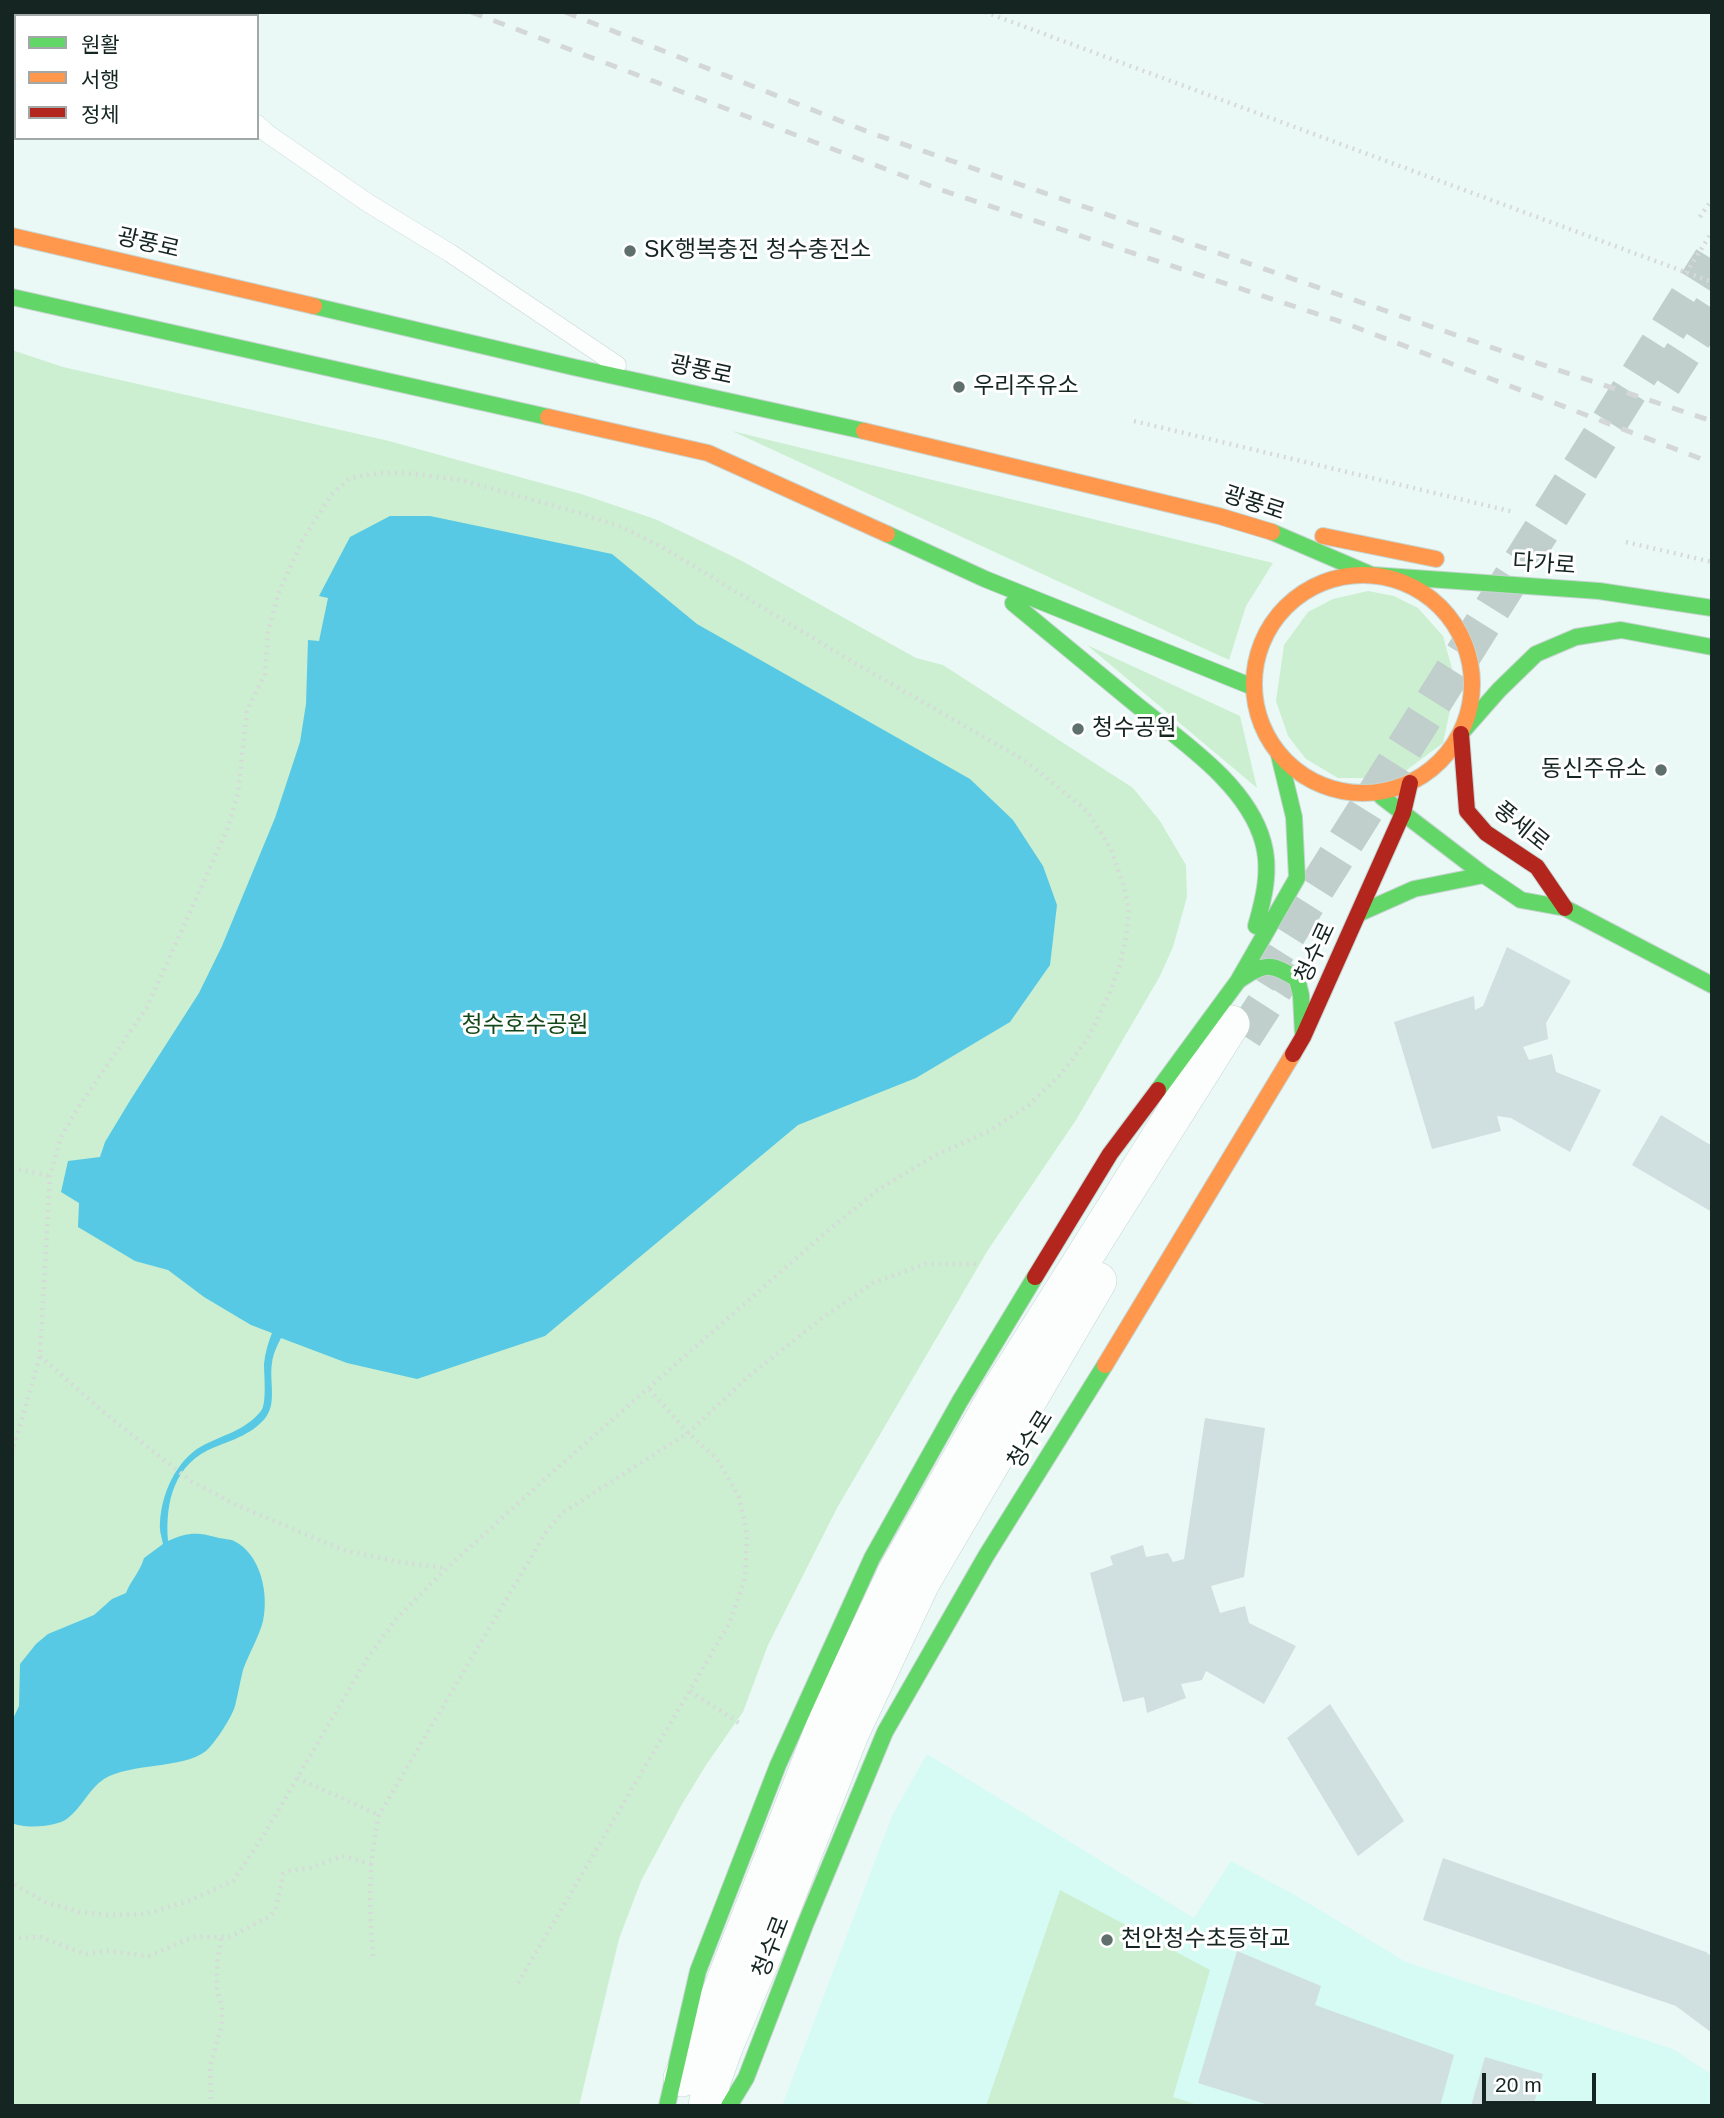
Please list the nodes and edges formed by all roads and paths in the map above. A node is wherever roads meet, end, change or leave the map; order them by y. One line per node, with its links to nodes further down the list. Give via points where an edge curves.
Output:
1 (985, 12): 7 (path)
2 (259, 126): 10 (lane, via 368,203)
3 (1712, 199): 4 (path)
4 (1700, 217)
5 (1712, 232): 7 (path)
6 (12, 236): 10 (street, 광풍로)
7 (1686, 273): 8 (path)
8 (1712, 282)
9 (12, 297): 17 (street, via 708,453)
10 (640, 380): 13 (street, 광풍로)
11 (1134, 421): 12 (path)
12 (1514, 512)
13 (1219, 516): 16 (street, 광풍로, via 1265,529); 18 (street)
14 (1626, 542): 15 (path)
15 (1712, 562)
16 (1372, 575): 18 (street, 다가로); 21 (street, via 1336,578 1302,593 1275,618 1258,651); 22 (street, via 1407,583 1436,603 1458,631 1470,664 1471,699)
17 (985, 579): 21 (street); 30 (street, via 1240,794 1259,827 1267,863 1266,896)
18 (1599, 591): 19 (street, 다가로)
19 (1712, 608)
20 (1712, 647): 22 (street, via 1621,630 1576,637 1536,654)
21 (1253, 687): 23 (street, via 1260,724)
22 (1461, 734): 24 (street, via 1440,762); 28 (street, 풍세로, via 1467,811 1486,833 1537,867)
23 (1279, 755): 25 (street, via 1307,779 1342,792); 30 (street, via 1294,817 1297,878)
24 (1410, 783): 25 (street); 26 (street, 청수로)
25 (1377, 793): 26 (street, 풍세로)
26 (1403, 813): 27 (street, 풍세로); 29 (street, 청수로)
27 (1484, 875): 28 (street, 풍세로, via 1521,900); 29 (street, via 1414,889)
28 (1565, 908): 31 (street, 풍세로)
29 (1360, 913): 32 (street, 청수로)
30 (1238, 981): 32 (street, via 1261,965 1276,966 1297,979); 52 (street, via 1110,1154 872,1558 778,1765 698,1971)
31 (1712, 985)
32 (1303, 1037): 54 (street, 청수로, via 895,1712 746,2078)
33 (12, 1168): 34 (path)
34 (50, 1176): 36 (path); 37 (path, via 61,1137 147,1007 227,830 238,793 247,710 265,674 268,631 279,592 302,541 331,495 350,478 406,473 461,480 591,516 662,547 1024,760 1087,811 1111,849 1129,910 1120,965 1109,994 1088,1038 1054,1081 1029,1105 989,1131 932,1157 876,1191)
35 (980, 1264): 38 (path, via 925,1264 873,1283 748,1377)
36 (40, 1356): 39 (path); 40 (path, via 170,1465 236,1505 344,1550)
37 (649, 1389): 38 (path); 40 (path)
38 (688, 1433): 41 (path, via 717,1459 739,1497 747,1534 745,1578 730,1622); 44 (path, via 562,1513 546,1532)
39 (12, 1453)
40 (447, 1568): 43 (path, via 396,1619 367,1659)
41 (690, 1691): 42 (path); 50 (path)
42 (739, 1723)
43 (297, 1778): 44 (path); 46 (path, via 233,1881 191,1900 146,1914 99,1914 46,1902)
44 (379, 1815): 45 (path)
45 (371, 1864): 48 (path, via 342,1856 289,1871 283,1874 269,1917); 49 (path, via 368,1897)
46 (12, 1883)
47 (12, 1938): 48 (path, via 40,1937 85,1954 107,1951 149,1956 193,1937)
48 (221, 1938): 51 (path, via 217,1990 222,2024 210,2067)
49 (373, 1956)
50 (518, 1983)
51 (211, 2106)
52 (668, 2106): 53 (street, via 706,2030 829,1715 896,1573 998,1394 1238,1030 921,1583 850,1734 724,2045)
53 (707, 2106)
54 (729, 2106)

